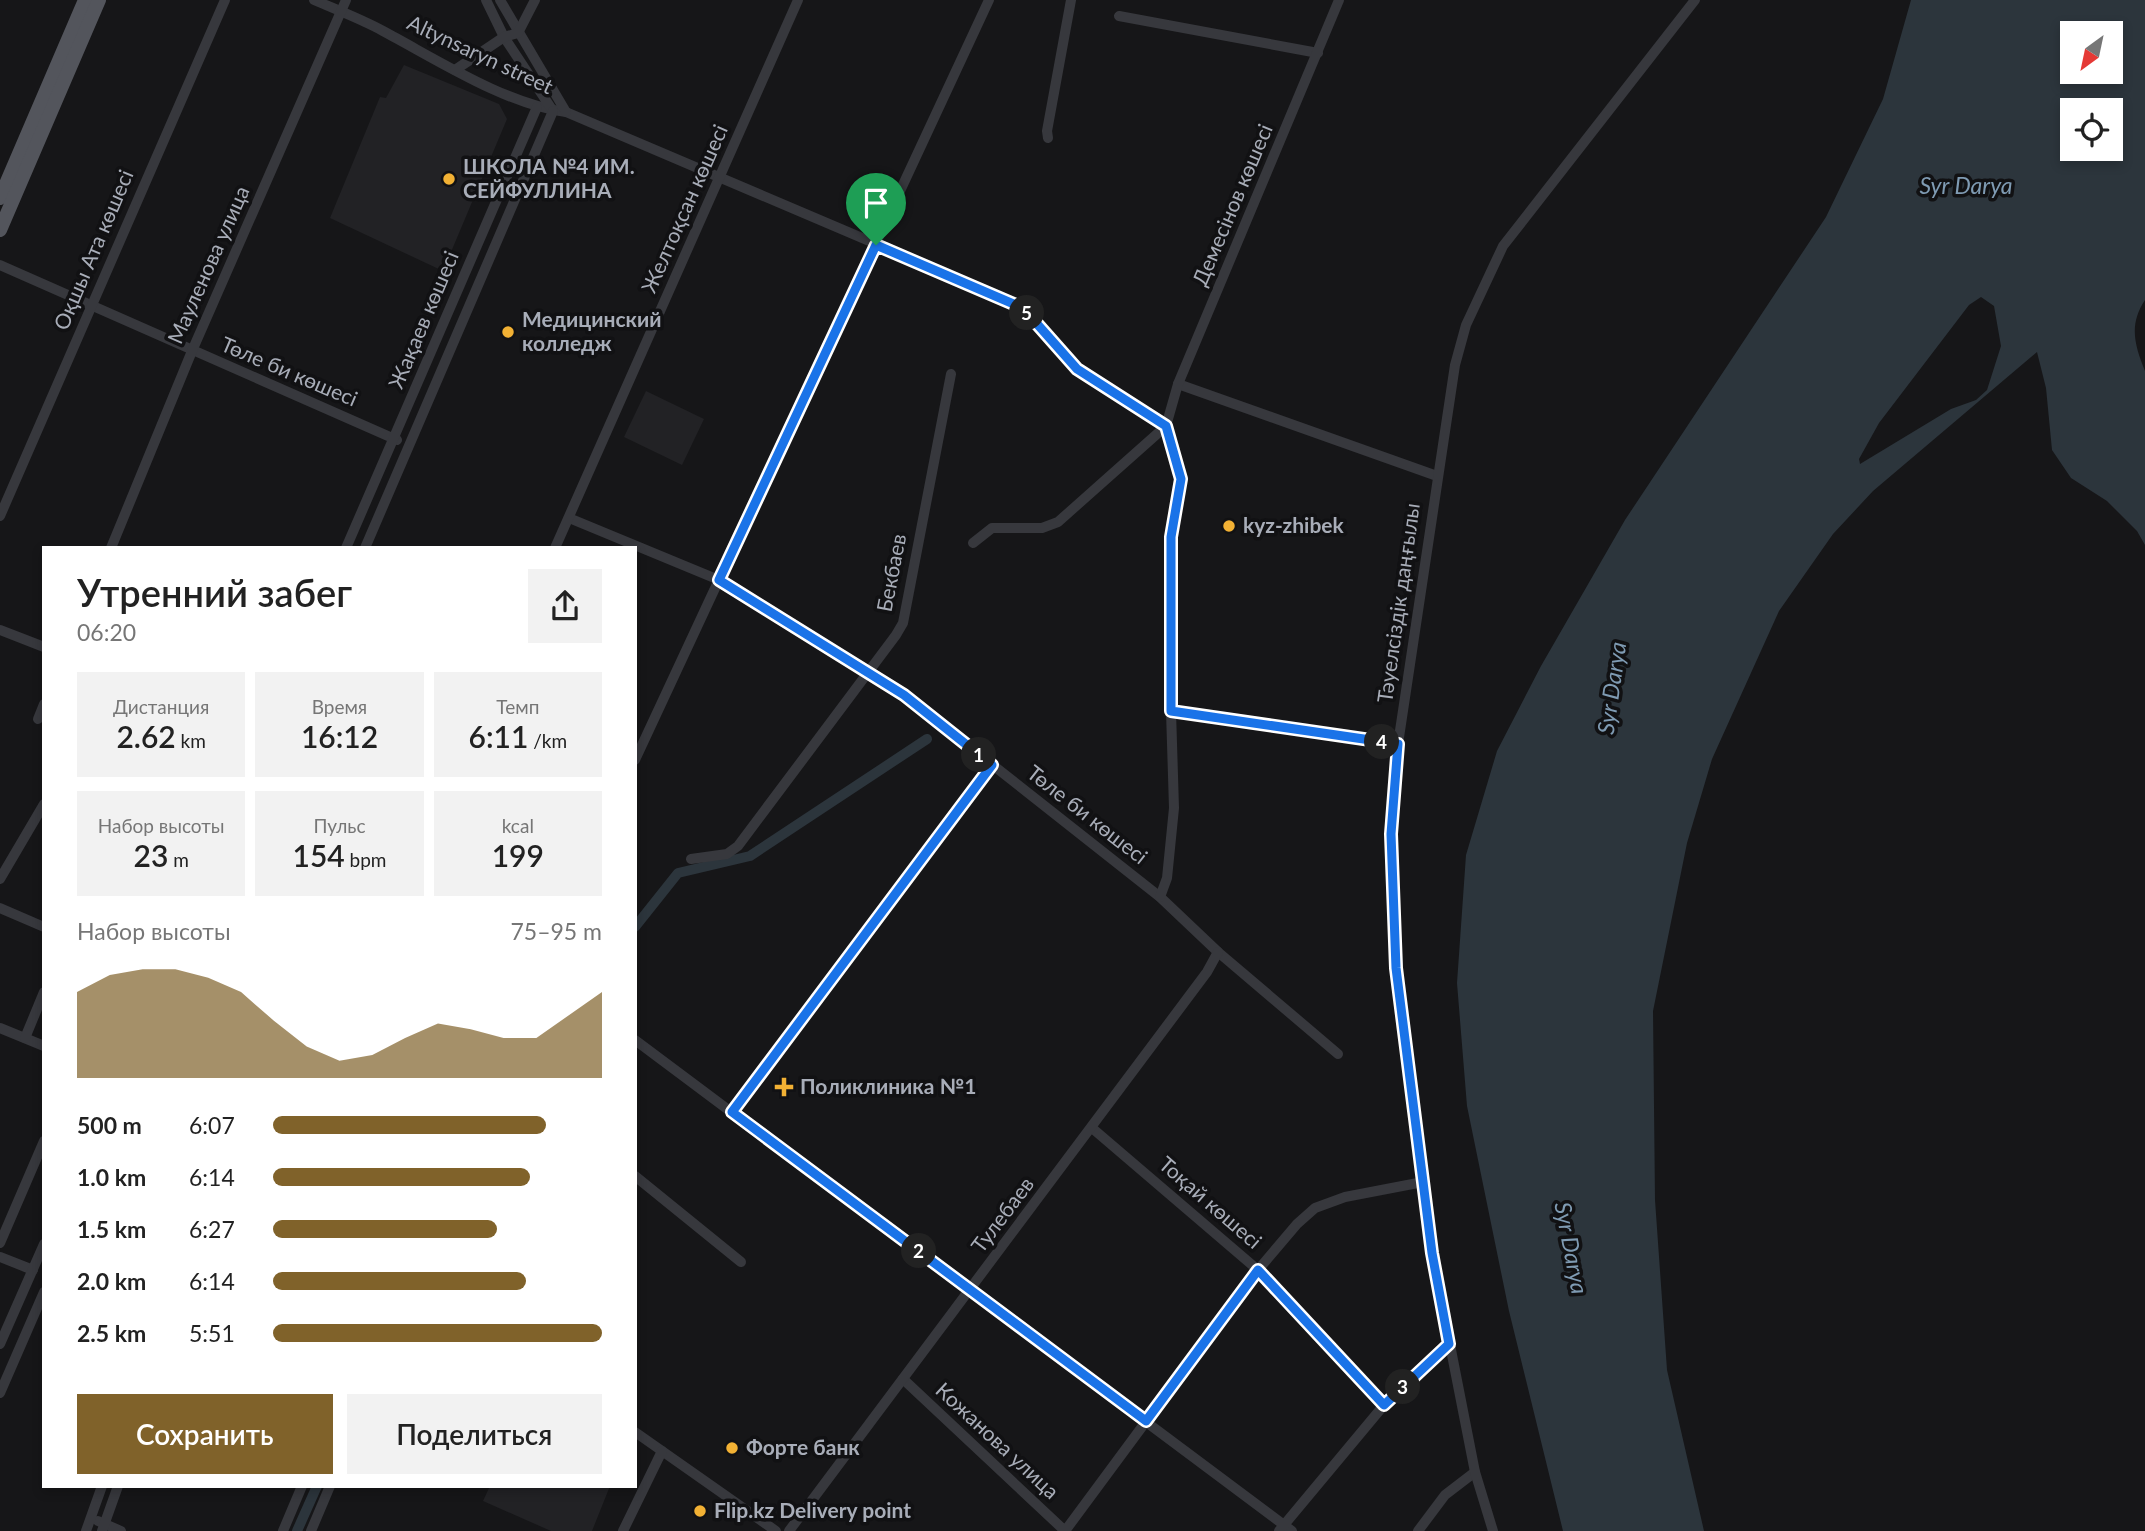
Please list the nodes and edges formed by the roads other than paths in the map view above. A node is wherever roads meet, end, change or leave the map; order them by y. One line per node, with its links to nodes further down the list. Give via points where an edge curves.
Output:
1 (85, 0): 25 (main road)
2 (99, 0): 26 (main road)
3 (225, 0): 29 (street, Оқшы Ата көшесі)
4 (314, 0): 14 (street, Altynsaryn street)
5 (346, 0): 14 (street, Мауленова улица)
6 (485, 0): 17 (street)
7 (500, 0): 16 (street)
8 (535, 0): 16 (street)
9 (798, 0): 24 (street, Желтоқсан көшесі)
10 (989, 0): 27 (street)
11 (1071, 0): 23 (street)
12 (1339, 0): 18 (street, Демесінов көшесі)
13 (1695, 0): 36 (street, Тәуелсіздік даңғылы, via 1503,246 1466,326)
14 (341, 12): 19 (street, Altynsaryn street); 30 (street, Мауленова улица)
15 (1119, 16): 18 (street)
16 (518, 33): 17 (street); 22 (street)
17 (504, 37): 19 (street); 21 (street)
18 (1318, 53): 32 (street, Демесінов көшесі)
19 (455, 70): 20 (street, Altynsaryn street)
20 (537, 107): 21 (street, Altynsaryn street); 34 (street, Жақаев көшесі)
21 (553, 111): 22 (street, Altynsaryn street); 35 (street, Жақаев көшесі)
22 (566, 112): 24 (street, Altynsaryn street)
23 (1048, 138)
24 (719, 180): 27 (street, Altynsaryn street); 38 (street, Желтоқсан көшесі)
25 (0, 198)
26 (0, 230)
27 (876, 245): 33 (street, Altynsaryn street, via 1023,308 1077,369); 44 (street)
28 (0, 265): 29 (street, Төле би көшесі)
29 (92, 306): 30 (street, Төле би көшесі); 37 (street, Оқшы Ата көшесі)
30 (192, 351): 34 (street, Төле би көшесі); 40 (street, Мауленова улица)
31 (951, 374): 47 (street, Бекбаев, via 903,623)
32 (1178, 384): 33 (street, Демесінов көшесі); 36 (street)
33 (1166, 426): 39 (street, via 1058,522 1042,528 992,528); 49 (street, via 1181,479 1171,537)
34 (394, 438): 35 (street, Төле би көшесі); 41 (street, Жақаев көшесі)
35 (409, 446): 42 (street, Жақаев көшесі)
36 (1437, 475): 51 (street, Тәуелсіздік даңғылы)
37 (0, 516)
38 (569, 517): 43 (street, Желтоқсан көшесі); 44 (street, Төле би көшесі)
39 (973, 543)
40 (112, 546)
41 (347, 546)
42 (366, 546)
43 (556, 546)
44 (719, 580): 47 (street, Төле би көшесі); 52 (street)
45 (0, 630): 46 (street)
46 (42, 646)
47 (867, 673): 53 (street, Төле би көшесі, via 904,695); 55 (street, Бекбаев, via 738,846 727,854)
48 (42, 709): 50 (street)
49 (1171, 711): 51 (street); 57 (street, via 1174,808 1167,878)
50 (38, 719)
51 (1398, 744): 71 (street, Тәуелсіздік даңғылы, via 1391,834 1396,956)
52 (637, 756)
53 (992, 765): 57 (street, Төле би көшесі); 67 (street)
54 (42, 807): 56 (street)
55 (691, 859)
56 (0, 879)
57 (1160, 897): 60 (street, Төле би көшесі)
58 (0, 908): 59 (street)
59 (42, 926)
60 (1218, 952): 66 (street, Төле би көшесі); 68 (street, Тулебаев)
61 (42, 997): 63 (street)
62 (0, 1028): 63 (street)
63 (24, 1038): 65 (street)
64 (637, 1041): 67 (street)
65 (42, 1045)
66 (1338, 1054)
67 (732, 1112): 78 (street)
68 (1092, 1128): 77 (street, Тоқай көшесі); 78 (street, Тулебаев)
69 (42, 1146): 72 (street)
70 (637, 1178): 75 (street)
71 (1423, 1182): 77 (street, via 1345,1197 1315,1208); 81 (street, Тәуелсіздік даңғылы)
72 (0, 1243)
73 (42, 1249): 76 (street)
74 (0, 1257): 76 (street)
75 (741, 1262)
76 (33, 1270): 80 (street)
77 (1258, 1270): 84 (street, Тоқай көшесі); 85 (street)
78 (970, 1290): 82 (street, Тулебаев); 85 (street)
79 (42, 1297): 83 (street)
80 (0, 1344)
81 (1449, 1344): 84 (street); 88 (street, Тәуелсіздік даңғылы)
82 (903, 1379): 102 (street, Тулебаев); 103 (street, Кожанова улица)
83 (0, 1393)
84 (1384, 1405): 95 (street)
85 (1146, 1421): 95 (street); 103 (street)
86 (637, 1433): 87 (street)
87 (662, 1451): 100 (street); 101 (street)
88 (1475, 1472): 104 (street, via 1445,1495); 105 (street, Тәуелсіздік даңғылы)
89 (101, 1488): 93 (street)
90 (117, 1488): 94 (street)
91 (301, 1488): 98 (street)
92 (329, 1488): 99 (street)
93 (91, 1518): 94 (street); 96 (street)
94 (103, 1527): 97 (street)
95 (1285, 1529)
96 (86, 1531)
97 (121, 1531)
98 (283, 1531)
99 (311, 1531)
100 (623, 1531)
101 (776, 1531)
102 (789, 1531)
103 (1065, 1531)
104 (1418, 1531)
105 (1493, 1531)

